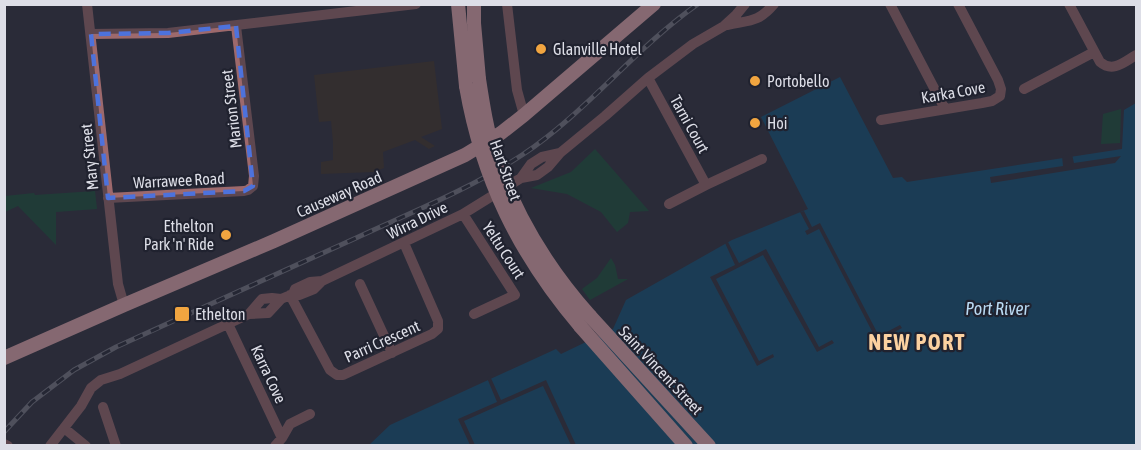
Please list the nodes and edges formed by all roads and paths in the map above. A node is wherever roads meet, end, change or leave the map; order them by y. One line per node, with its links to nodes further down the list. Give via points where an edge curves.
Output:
1 (87, 4): 14 (street, Mary Street)
2 (416, 4): 12 (street)
3 (458, 4): 18 (main road, Hart Street)
4 (474, 4): 18 (main road, Hart Street)
5 (507, 4): 21 (street, via 517,90)
6 (654, 4): 21 (main road, Causeway Road)
7 (745, 4): 13 (street, Wirra Drive)
8 (774, 4): 13 (street, Wirra Drive, via 754,21)
9 (890, 4): 20 (street)
10 (958, 4): 20 (street, Karka Cove, via 1001,89 1000,96 992,101)
11 (1069, 4): 15 (street)
12 (236, 26): 14 (street, via 168,33); 25 (street, Marion Street, via 254,176)
13 (724, 26): 17 (street, Wirra Drive)
14 (91, 34): 26 (street, Mary Street)
15 (1094, 52): 16 (street, via 1100,63 1110,68); 19 (street)
16 (1137, 55)
17 (648, 78): 24 (street, Tarni Court); 28 (street, Wirra Drive, via 560,153 537,160 521,177)
18 (473, 82): 34 (main road, Hart Street, bridge, via 514,200)
19 (1024, 89)
20 (945, 109): 22 (street, Karka Cove)
21 (524, 116): 32 (main road, Causeway Road, via 465,155)
22 (881, 120)
23 (762, 159): 24 (street)
24 (706, 184): 27 (street)
25 (251, 188): 26 (street, Warrawee Road)
26 (108, 198): 32 (street, Mary Street)
27 (669, 204)
28 (463, 214): 29 (street, Wirra Drive); 33 (street, Yeltu Court, via 515,295)
29 (404, 243): 31 (street, Wirra Drive, via 322,281 310,282); 36 (street, Parri Crescent, via 438,329)
30 (360, 284): 36 (street)
31 (288, 296): 35 (street, Wirra Drive, via 262,299 249,314); 36 (street, Parri Crescent, via 337,375)
32 (124, 304): 37 (main road, Causeway Road)
33 (474, 314)
34 (585, 321): 45 (main road, Saint Vincent Street); 46 (main road, Saint Vincent Street)
35 (228, 324): 40 (street, Wirra Drive, via 101,380 91,388); 41 (street, Karra Cove)
36 (392, 353)
37 (4, 358)
38 (103, 407): 44 (street)
39 (310, 414): 41 (street, Karra Cove, via 290,424)
40 (64, 428): 42 (street, Wirra Drive); 43 (street)
41 (278, 442)
42 (48, 444)
43 (86, 446)
44 (116, 446)
45 (686, 446)
46 (709, 446)

